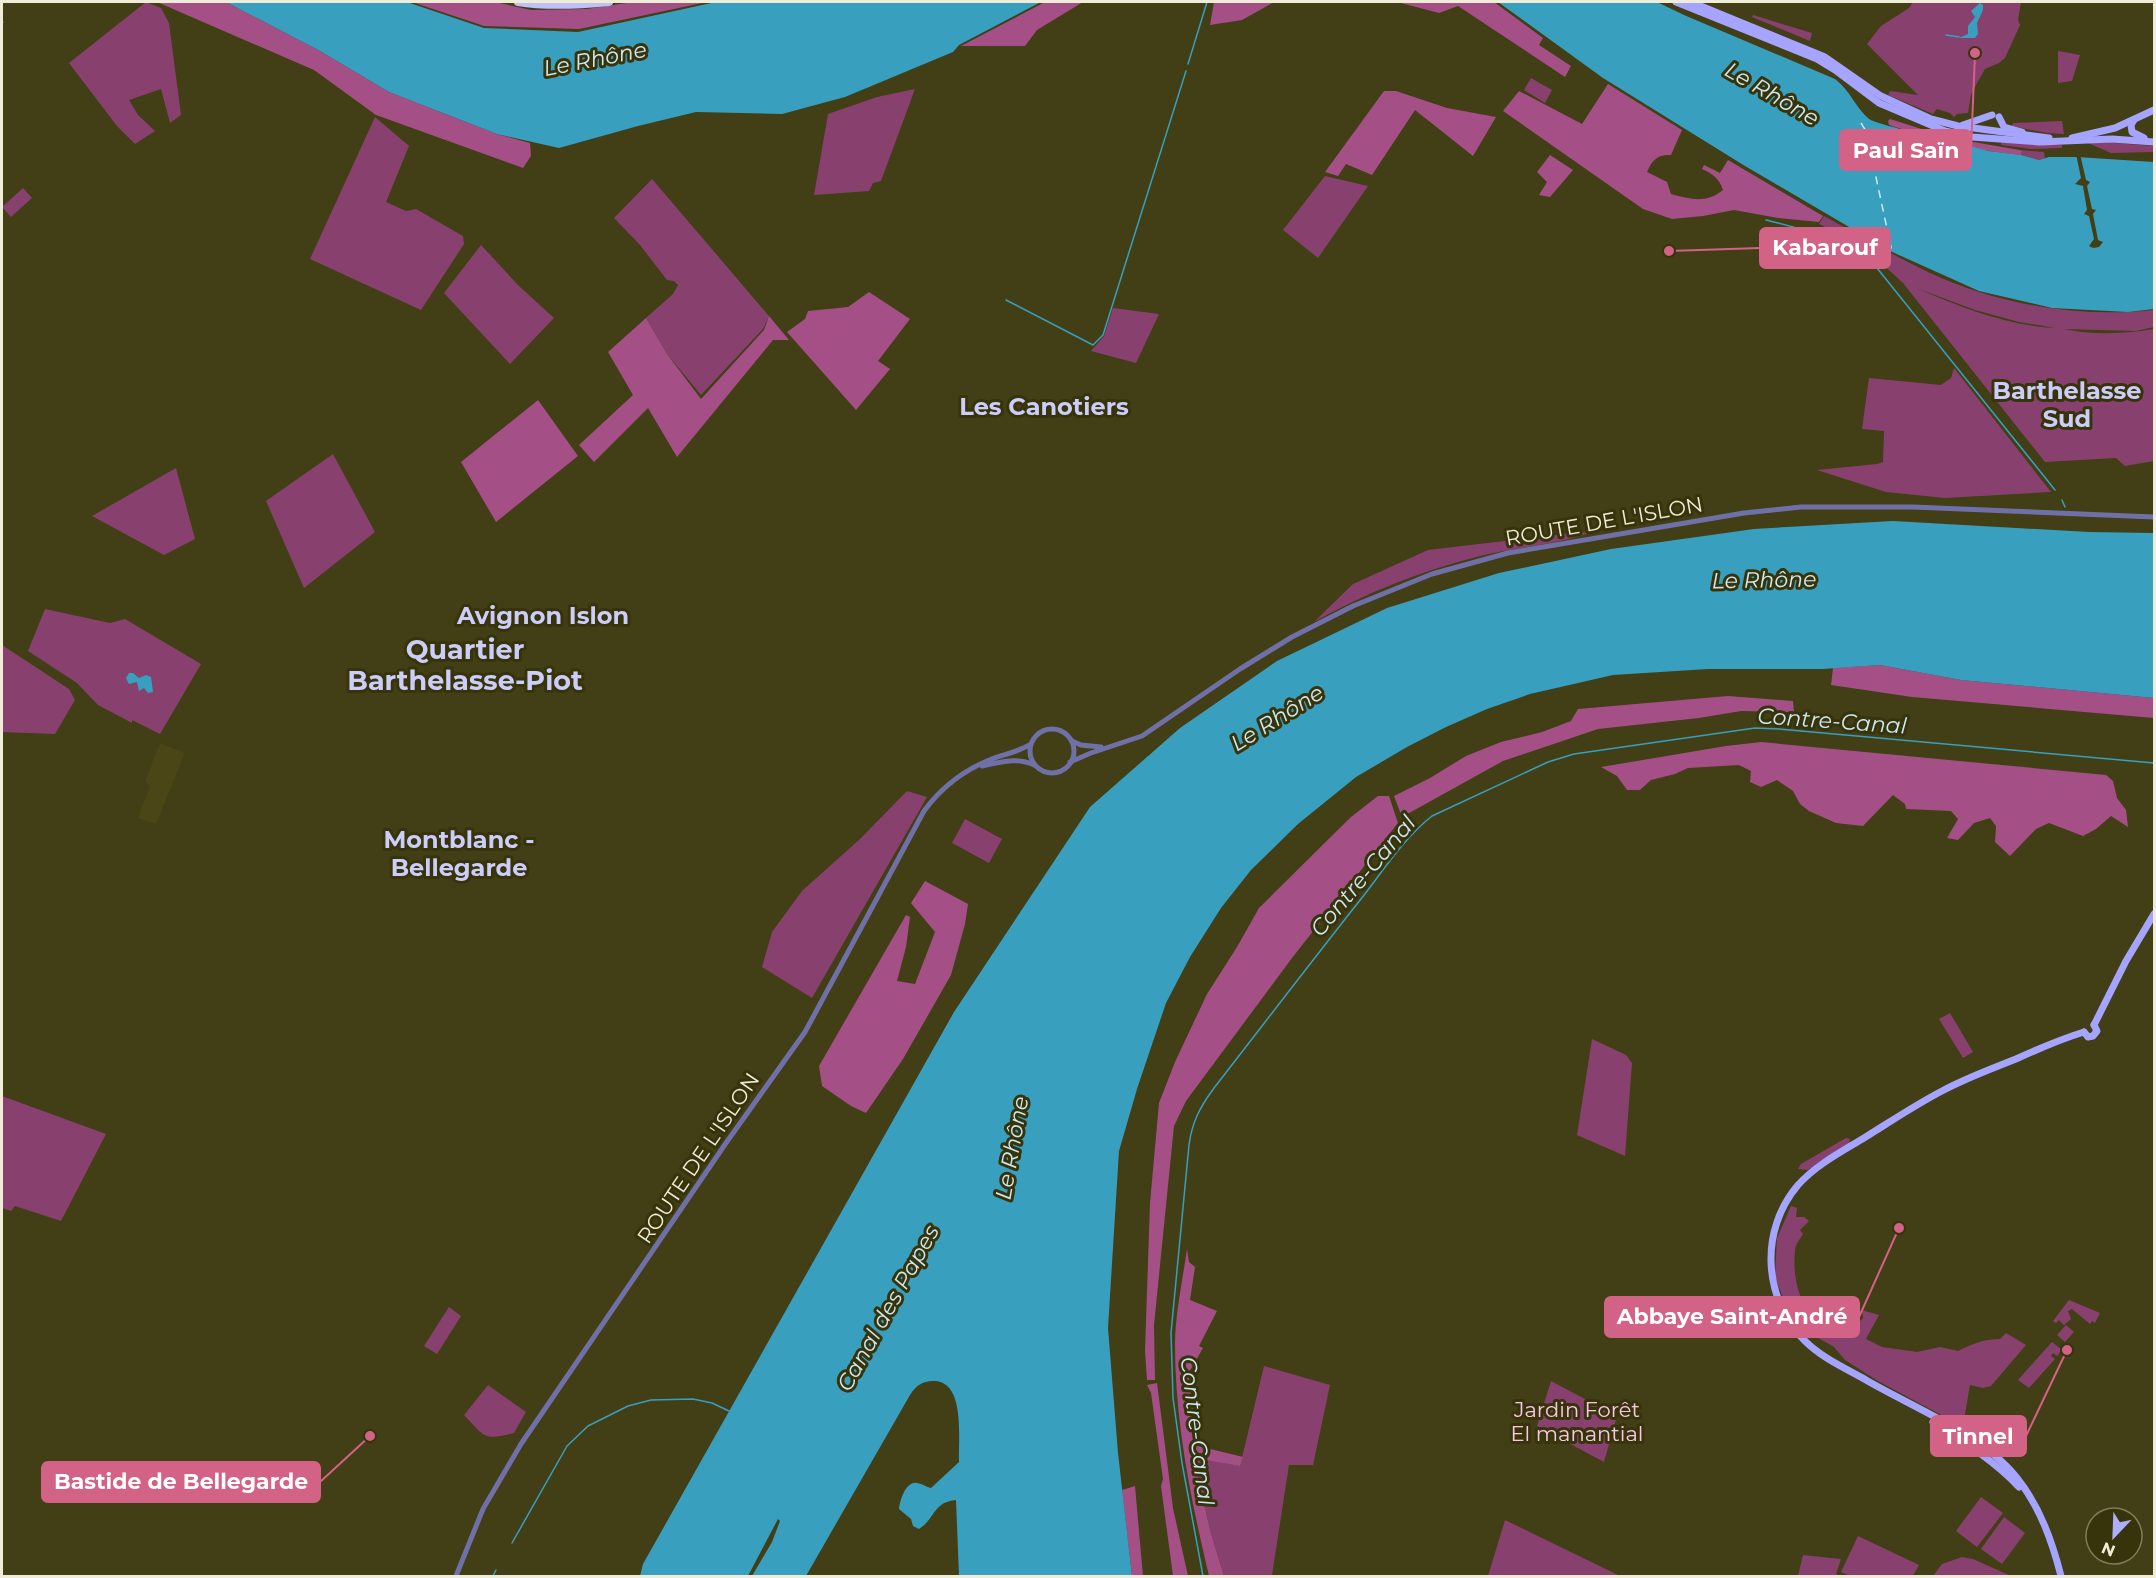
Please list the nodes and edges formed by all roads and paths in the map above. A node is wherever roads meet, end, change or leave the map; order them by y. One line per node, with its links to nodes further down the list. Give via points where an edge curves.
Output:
1 (518, 2): 2 (highway)
2 (609, 2)
3 (1676, 2): 12 (main road, via 1817,59 1887,107 1945,131)
4 (1691, 2): 9 (main road, via 1833,61 1893,103)
5 (2154, 110): 7 (main road)
6 (1996, 116): 9 (main road); 10 (main road); 13 (main road, via 2006,128)
7 (2134, 120): 8 (main road); 11 (main road, via 2131,130)
8 (2122, 125): 11 (main road, via 2129,134); 15 (main road)
9 (1958, 126): 10 (main road)
10 (1990, 131): 12 (main road); 13 (main road); 14 (main road)
11 (2138, 136): 16 (main road)
12 (1972, 137): 14 (main road)
13 (2048, 138): 15 (main road)
14 (1998, 139): 15 (main road)
15 (2070, 140): 16 (main road)
16 (2154, 142)
17 (2154, 517): 20 (street, ROUTE DE L'ISLON, via 1913,507 1801,507 1508,553 1432,574 1353,606 1240,669 1142,736)
18 (1071, 740): 19 (street, via 1050,729 1041,732); 20 (street, ROUTE DE L'ISLON, via 1081,746); 21 (street, via 1074,751)
19 (1031, 744): 22 (street); 23 (street, ROUTE DE L'ISLON)
20 (1106, 747): 21 (street, ROUTE DE L'ISLON)
21 (1070, 762): 22 (street, via 1064,770 1054,773)
22 (1035, 765): 23 (street, ROUTE DE L'ISLON, via 1013,760)
23 (975, 767): 26 (street, ROUTE DE L'ISLON, via 951,781 924,811 805,1032 521,1444 483,1509)
24 (2154, 914): 25 (main road, via 2126,961 2094,1025 2097,1031 2093,1036 2084,1032 1940,1091 1814,1171 1793,1192 1776,1225 1771,1247 1773,1283 1786,1317 1807,1343 1984,1449 2016,1477 2050,1537)
25 (2060, 1574)
26 (456, 1576)

